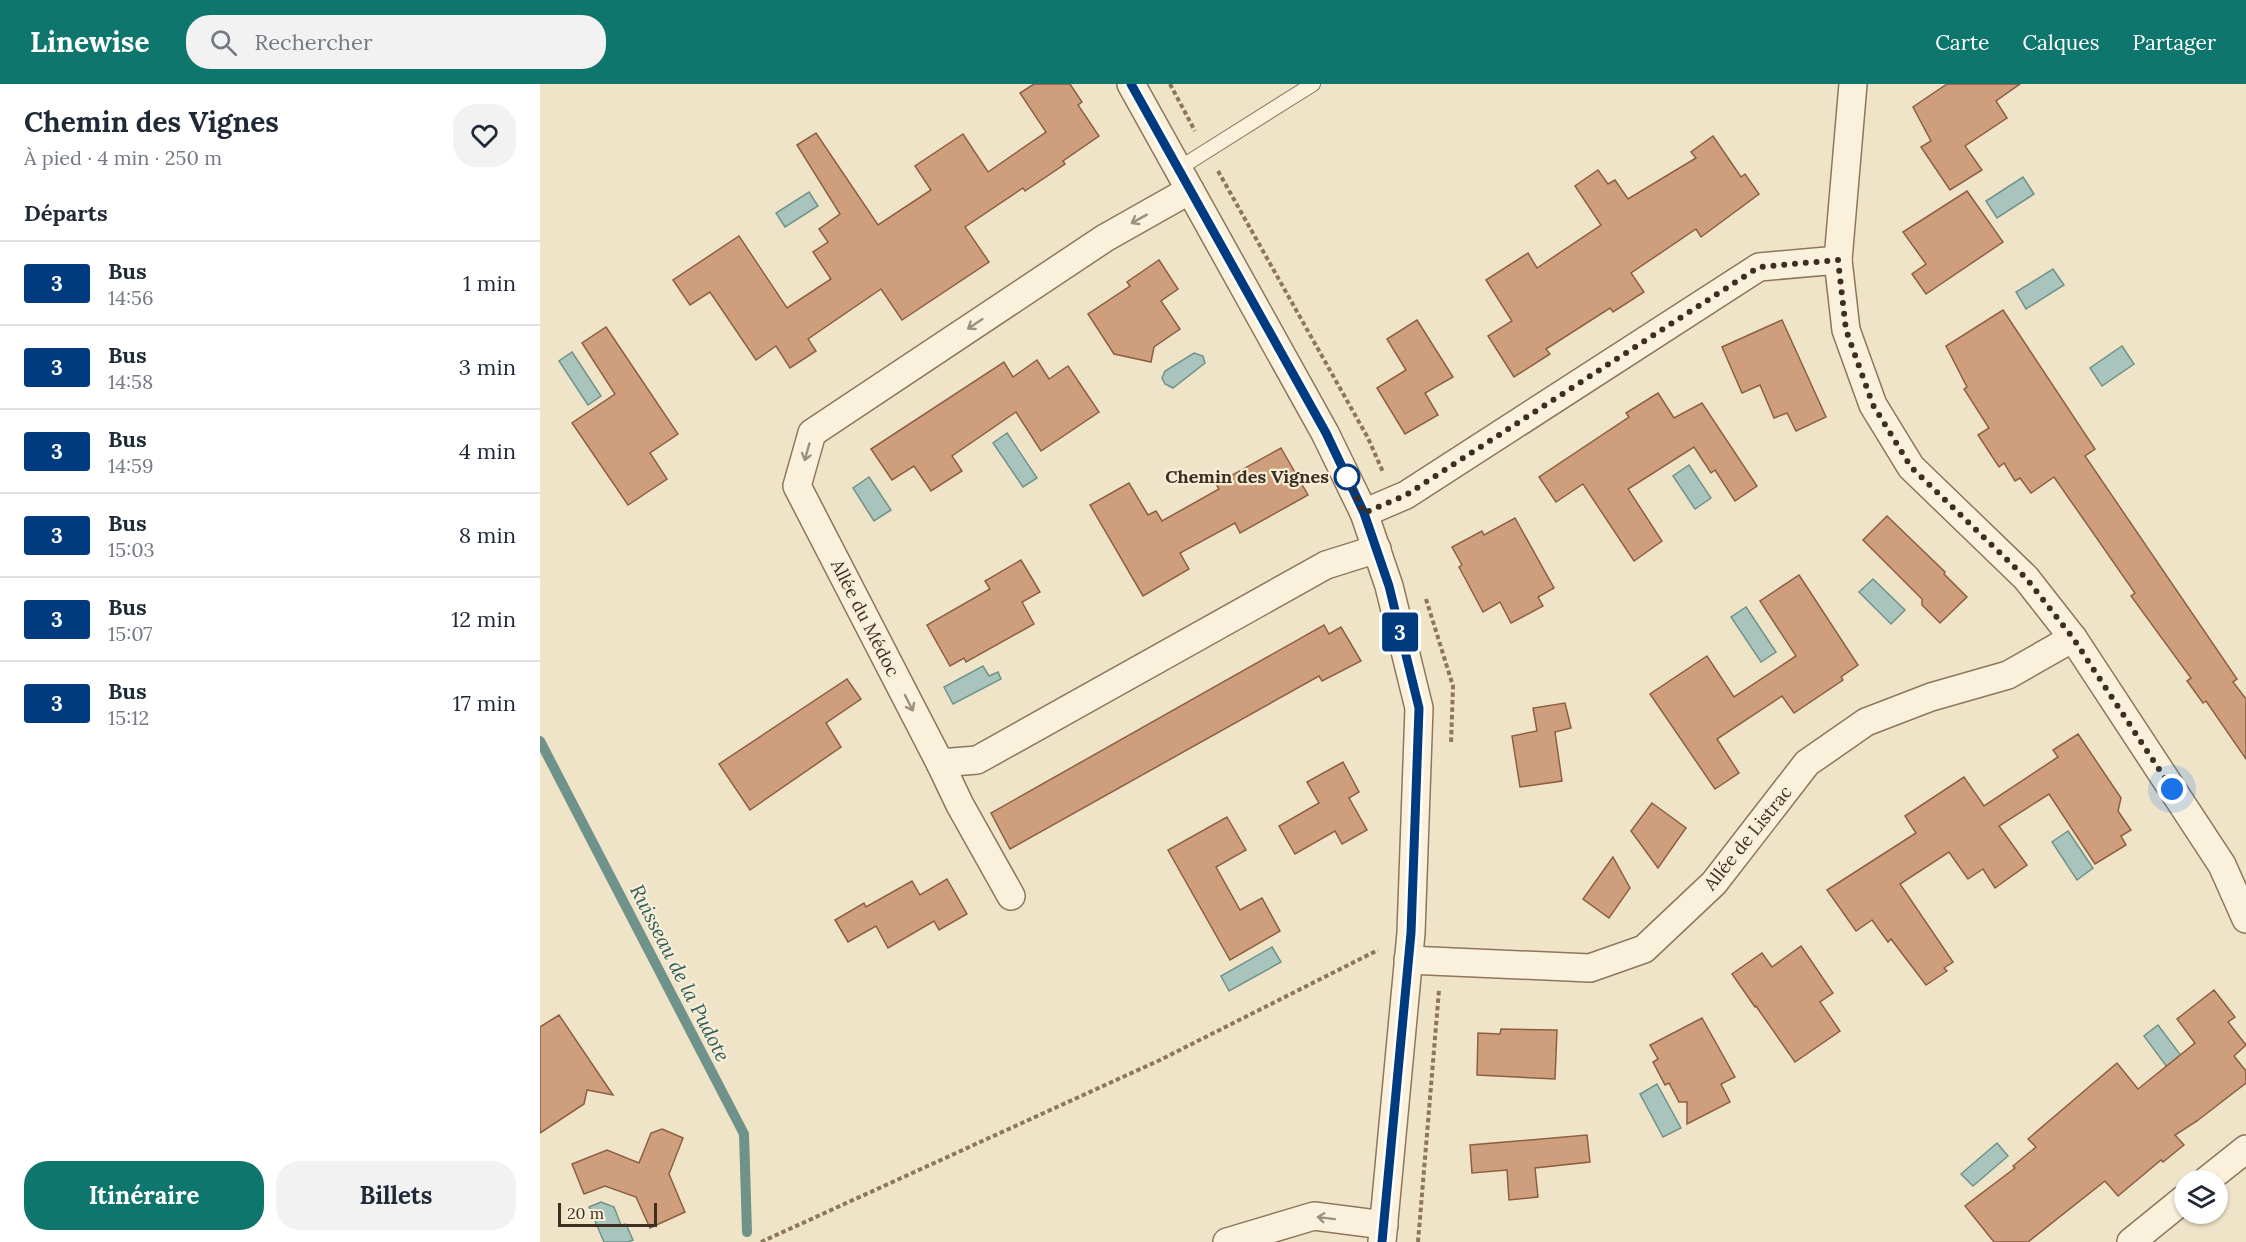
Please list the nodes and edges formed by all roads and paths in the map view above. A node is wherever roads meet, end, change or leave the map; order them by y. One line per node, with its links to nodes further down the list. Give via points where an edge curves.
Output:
1 (1131, 84): 4 (street)
2 (1313, 84): 4 (lane)
3 (1853, 84): 5 (street)
4 (1184, 180): 6 (street, via 1326,433); 9 (street, Allée du Médoc, one-way to 9, via 1105,238 812,433 797,486)
5 (1838, 260): 6 (street, via 1759,267 1406,495); 8 (street, via 1846,330 1873,405 1911,467 2026,578)
6 (1364, 513): 7 (street)
7 (1377, 549): 9 (street, via 1326,565 977,760); 12 (street, via 1419,708)
8 (2073, 638): 11 (street, via 2222,865); 13 (street, Allée de Listrac, via 2008,675 1931,697 1866,722 1807,763 1714,883 1644,949 1590,968)
9 (940, 763): 10 (street, Allée du Médoc)
10 (1011, 896)
11 (2246, 919)
12 (1411, 933): 13 (street); 18 (path, via 1160,1060)
13 (1408, 960): 17 (street)
14 (2246, 1149): 15 (street)
15 (2220, 1170)
16 (2174, 1207): 20 (street)
17 (1383, 1234): 19 (street, one-way to 19, via 1314,1216)
18 (761, 1242)
19 (1227, 1242)
20 (2131, 1242)

